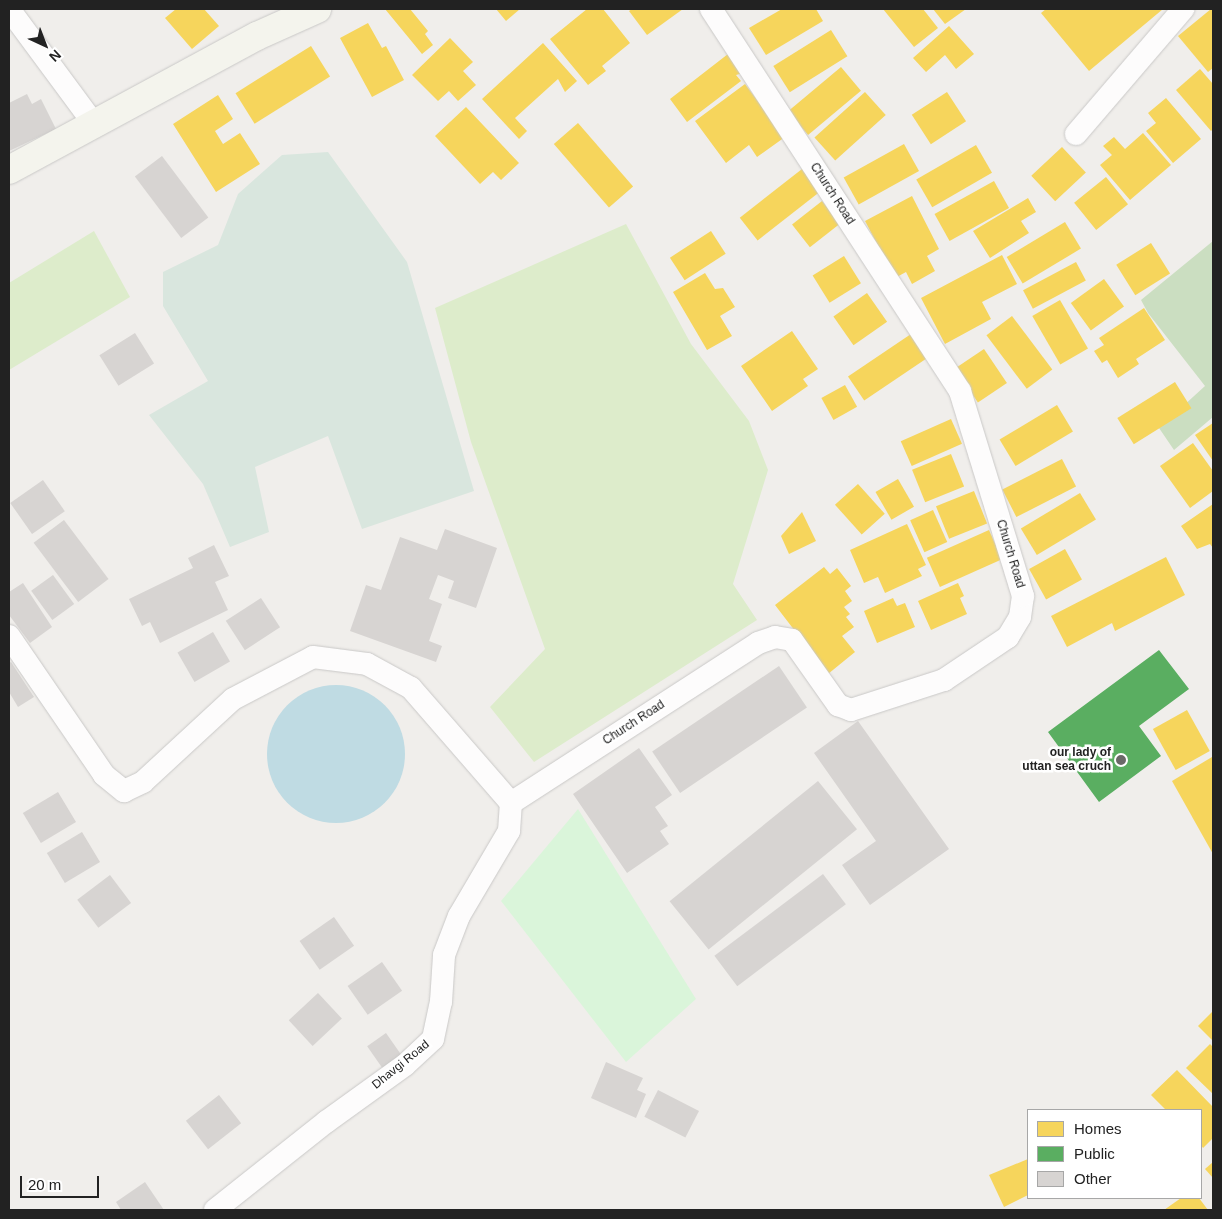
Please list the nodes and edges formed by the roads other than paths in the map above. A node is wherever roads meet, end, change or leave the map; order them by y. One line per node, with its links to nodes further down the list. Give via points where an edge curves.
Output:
1 (9, 9): 5 (street)
2 (316, 9): 5 (street, via 257,36)
3 (711, 9): 9 (street, Church Road, via 960,391 1023,596 1020,617 1008,637 944,680 851,710 838,705 792,640 775,637 758,643)
4 (1183, 9): 6 (street)
5 (94, 124): 7 (street)
6 (1076, 134)
7 (9, 170)
8 (9, 636): 9 (street, via 104,775 124,790 143,782 233,699 313,657 367,664 412,688)
9 (511, 803): 10 (street, Dhavgi Road, via 508,831 459,916 444,955 441,1002 433,1039 405,1065 326,1122)
10 (216, 1210)

